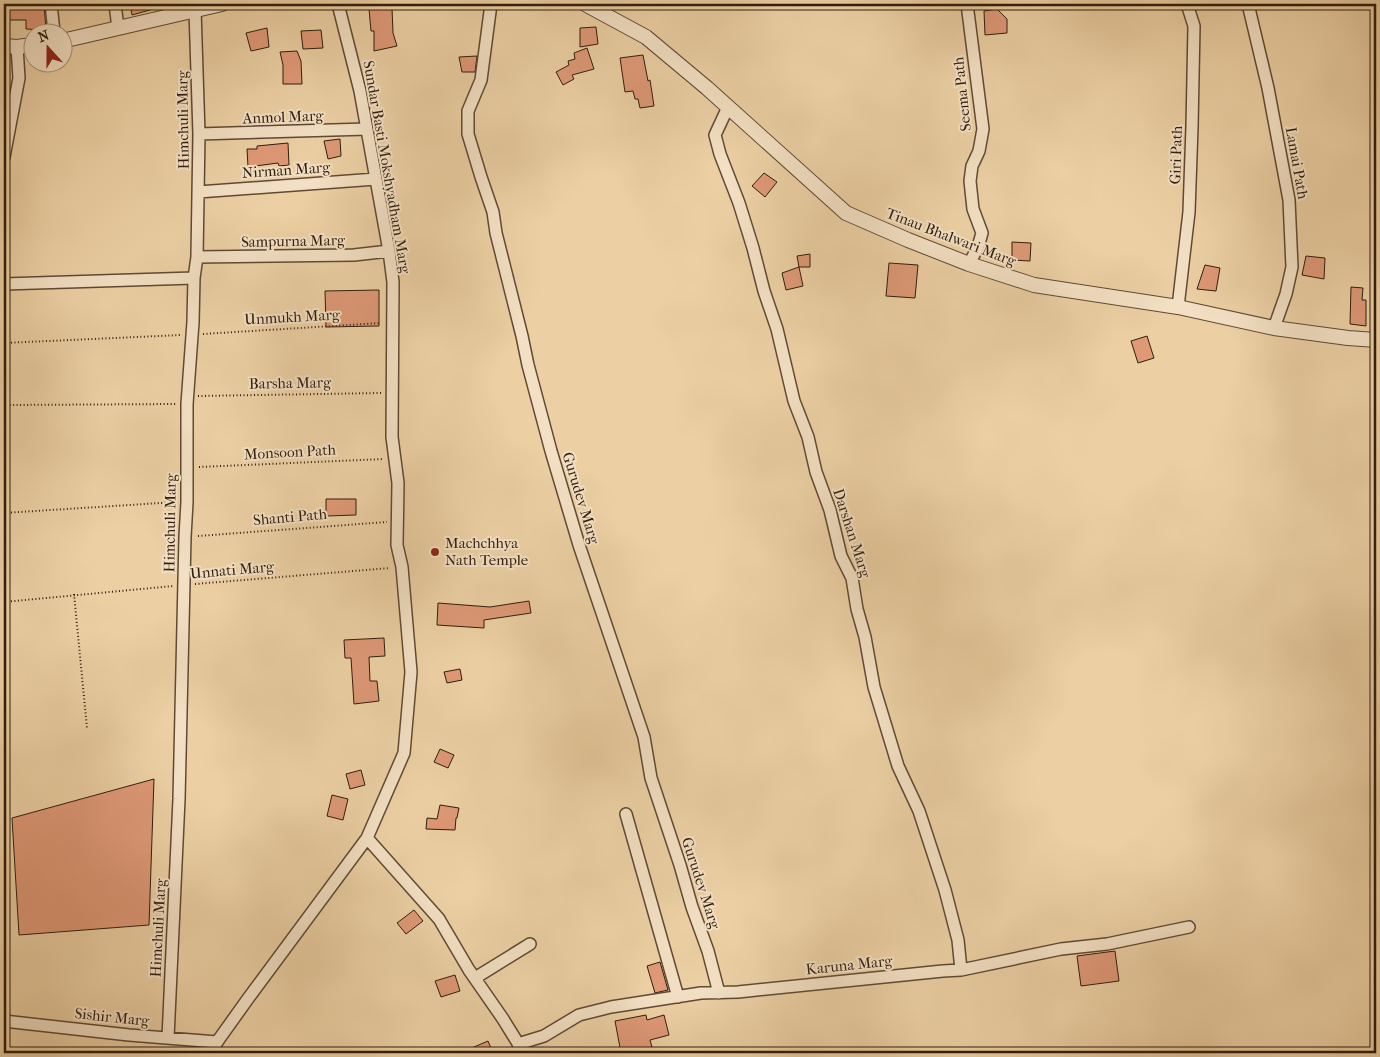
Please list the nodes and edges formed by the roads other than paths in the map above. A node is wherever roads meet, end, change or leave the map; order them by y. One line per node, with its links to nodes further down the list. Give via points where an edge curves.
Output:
1 (51, 4): 11 (street)
2 (116, 4): 12 (street)
3 (222, 4): 10 (street)
4 (338, 4): 16 (street, Sundar Basti Mokshyadham Marg)
5 (491, 4): 35 (street, Gurudev Marg, via 481,80 468,111 468,134 494,212 496,233 551,451 644,737 651,778)
6 (585, 4): 15 (street, Tinau Bhalwari Marg, via 646,37)
7 (967, 4): 23 (street, Seema Path, via 983,129 970,181 973,208 982,233)
8 (1187, 4): 26 (street, Giri Path, via 1194,26 1192,127 1189,212)
9 (1248, 4): 27 (street, Lamai Path, via 1289,200 1292,267)
10 (195, 10): 12 (street); 17 (street, Himchuli Marg)
11 (53, 22)
12 (118, 28): 13 (street)
13 (72, 39)
14 (11, 46): 18 (street, via 19,78)
15 (728, 107): 23 (street, Tinau Bhalwari Marg, via 846,213); 33 (street, Darshan Marg, via 715,135 720,154 753,248 794,401 808,437 841,556 852,578 874,688 898,766 919,811 945,890 958,940)
16 (367, 129): 17 (street, Anmol Marg); 19 (street, Sundar Basti Mokshyadham Marg)
17 (199, 134): 20 (street, Himchuli Marg)
18 (4, 157)
19 (376, 179): 20 (street, Nirman Marg); 21 (street, Sundar Basti Mokshyadham Marg)
20 (198, 192): 22 (street, Himchuli Marg)
21 (389, 251): 22 (street, Sampurna Marg, via 354,255); 30 (street, Sundar Basti Mokshyadham Marg, via 393,282 392,437 398,483 397,545 402,567 411,672 404,752)
22 (197, 257): 24 (street, Himchuli Marg)
23 (969, 264): 26 (street, Tinau Bhalwari Marg, via 1034,284)
24 (194, 278): 25 (street); 38 (street, Himchuli Marg, via 187,400 179,798)
25 (4, 284)
26 (1178, 307): 27 (street, Tinau Bhalwari Marg)
27 (1274, 328): 28 (street, Tinau Bhalwari Marg)
28 (1376, 340)
29 (626, 814): 36 (street)
30 (368, 838): 34 (street, via 439,919); 39 (street, Sundar Basti Mokshyadham Marg, via 304,920)
31 (1189, 928): 33 (street, Karuna Marg, via 1107,944 1061,949)
32 (530, 944): 34 (street)
33 (961, 970): 35 (street, Karuna Marg)
34 (475, 978): 40 (street)
35 (719, 993): 36 (street, Karuna Marg)
36 (678, 997): 40 (street, Karuna Marg, via 611,1007 579,1016)
37 (4, 1021): 38 (street, Sishir Marg)
38 (168, 1038): 39 (street, Sishir Marg)
39 (217, 1042): 41 (street, Sundar Basti Mokshyadham Marg)
40 (521, 1049)
41 (212, 1053)

